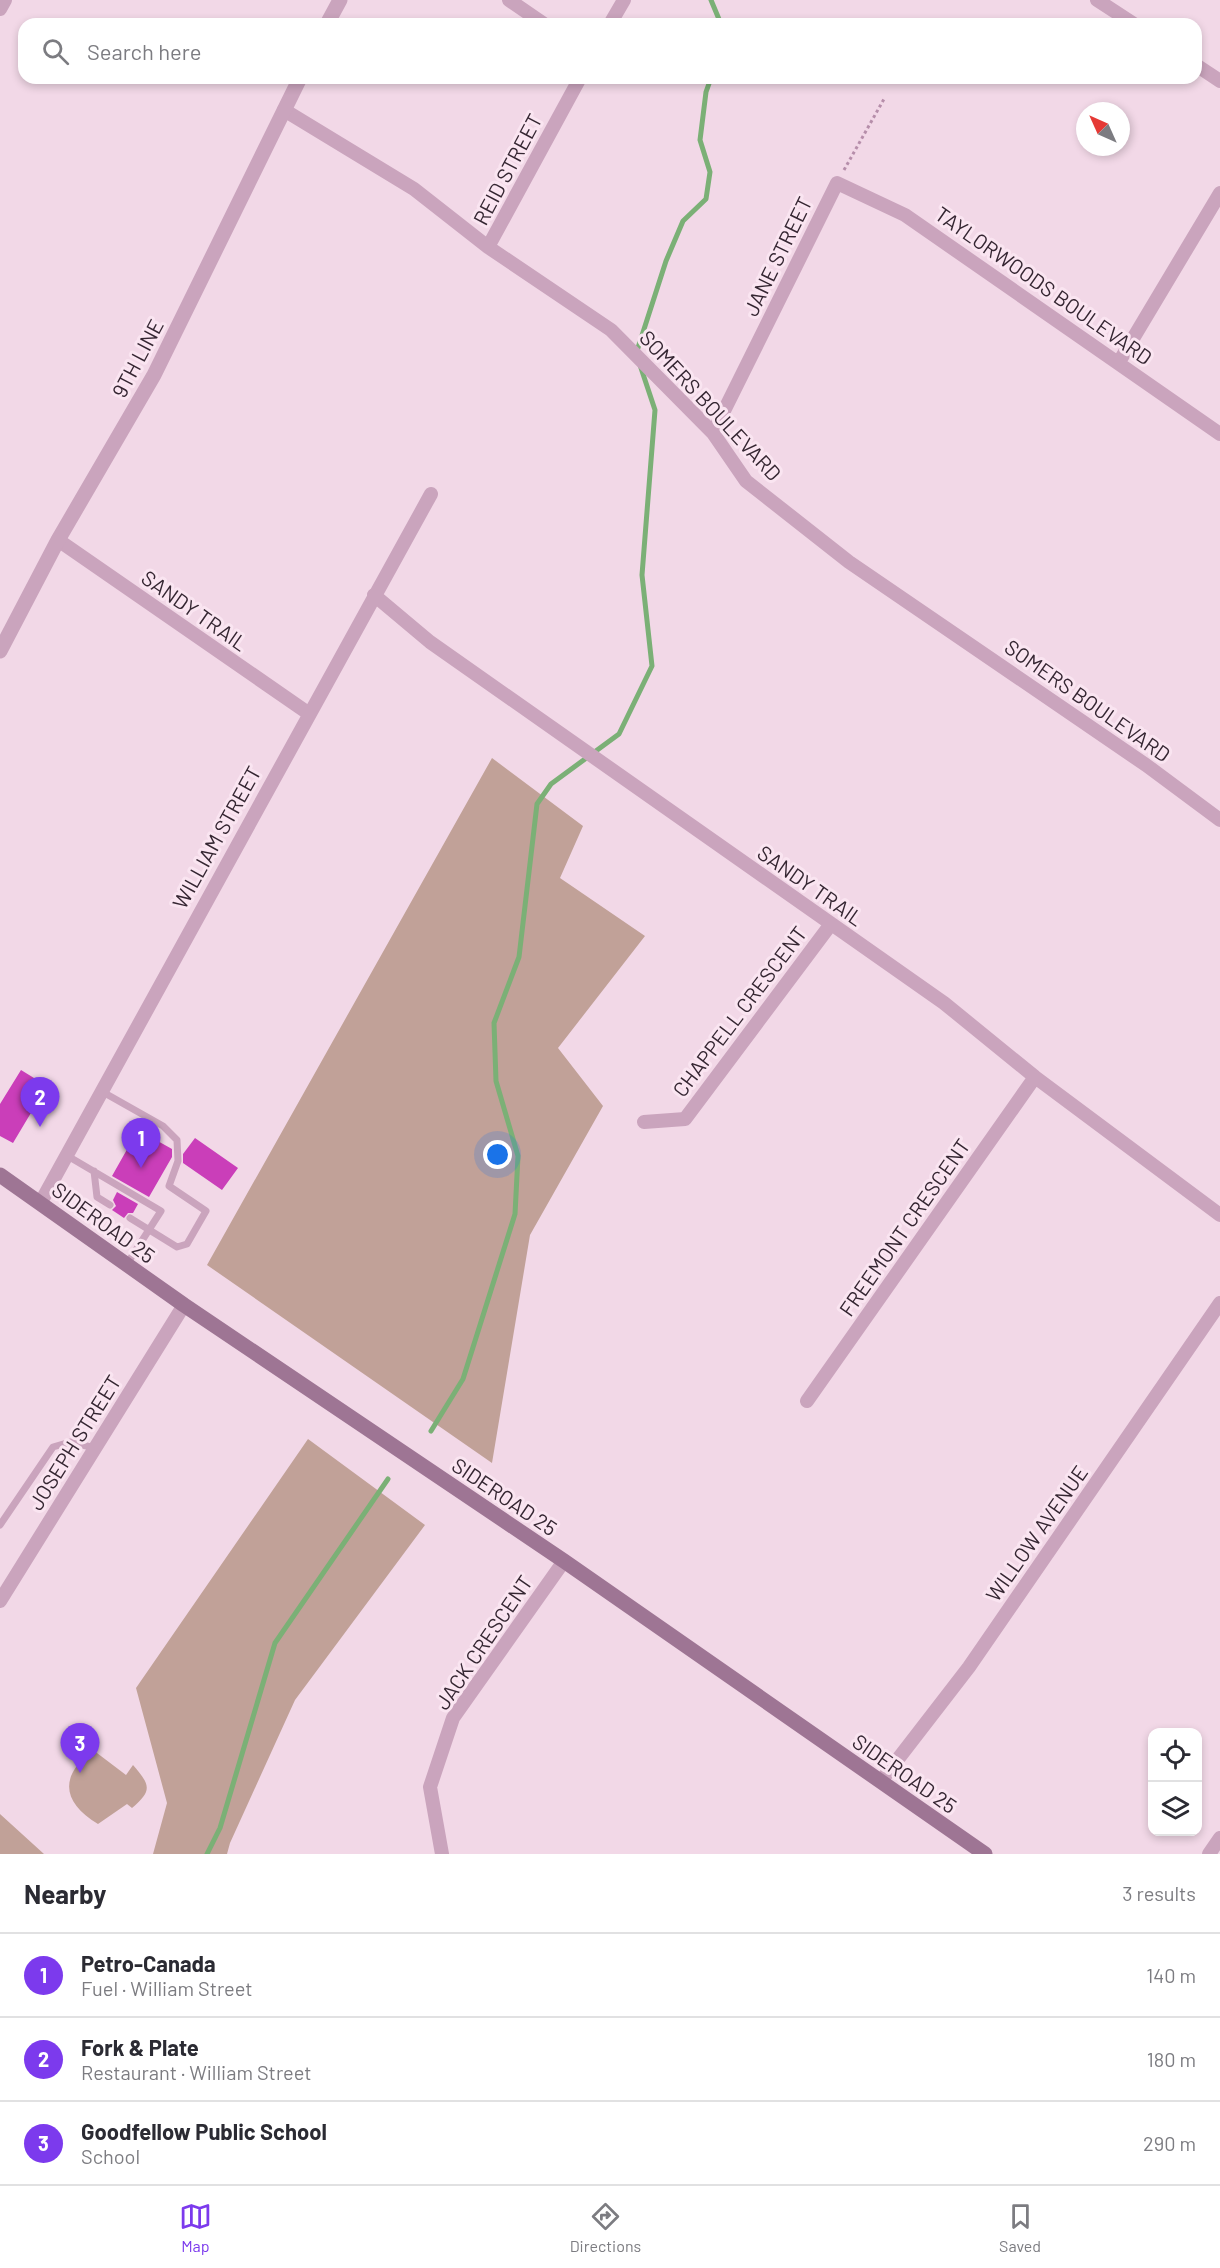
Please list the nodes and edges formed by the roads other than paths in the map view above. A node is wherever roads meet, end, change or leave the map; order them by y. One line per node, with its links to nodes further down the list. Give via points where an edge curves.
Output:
1 (4, 0): 6 (street)
2 (340, 0): 7 (street)
3 (509, 0): 8 (street)
4 (624, 0): 9 (street)
5 (1097, 0): 10 (street)
6 (0, 9)
7 (330, 18)
8 (535, 18)
9 (614, 18)
10 (1125, 18)
11 (1202, 69): 12 (street)
12 (1220, 81)
13 (297, 84): 15 (street, 9TH LINE)
14 (577, 84): 18 (street, REID STREET)
15 (284, 110): 18 (street, SOMERS BOULEVARD, via 414,189); 23 (street, 9TH LINE, via 154,375)
16 (837, 183): 19 (street, TAYLORWOODS BOULEVARD, via 905,215); 20 (street, JANE STREET)
17 (1220, 193): 19 (street)
18 (488, 247): 20 (street, SOMERS BOULEVARD, via 611,330)
19 (1119, 362): 21 (street, TAYLORWOODS BOULEVARD)
20 (712, 434): 27 (street, SOMERS BOULEVARD, via 746,481 849,561)
21 (1220, 434)
22 (431, 494): 24 (street, WILLIAM STREET)
23 (58, 540): 25 (street, 9TH LINE); 26 (street, SANDY TRAIL)
24 (374, 595): 26 (street, WILLIAM STREET); 28 (street, SANDY TRAIL, via 430,642)
25 (0, 651)
26 (308, 713): 30 (street, WILLIAM STREET)
27 (1220, 820)
28 (831, 924): 29 (street, SANDY TRAIL, via 944,1003); 31 (street, CHAPPELL CRESCENT, via 685,1119)
29 (1035, 1077): 37 (street, SANDY TRAIL); 43 (street, FREEMONT CRESCENT)
30 (101, 1091): 32 (street, WILLIAM STREET); 39 (lane, via 163,1126 177,1140 178,1161 169,1186 206,1211 187,1244 177,1246)
31 (644, 1122)
32 (66, 1155): 33 (lane); 35 (street, WILLIAM STREET)
33 (94, 1171): 36 (lane, via 97,1197); 39 (lane, via 161,1211)
34 (0, 1175): 35 (main road, SIDEROAD 25)
35 (40, 1202): 40 (main road, SIDEROAD 25)
36 (110, 1205)
37 (1220, 1215)
38 (130, 1218): 39 (lane)
39 (149, 1230): 40 (lane)
40 (127, 1264): 42 (main road, SIDEROAD 25)
41 (1220, 1303): 48 (street, WILLOW AVENUE, via 969,1667)
42 (184, 1305): 44 (street, JOSEPH STREET); 46 (main road, SIDEROAD 25)
43 (807, 1401)
44 (95, 1448): 45 (lane, via 70,1442 52,1447); 47 (street, JOSEPH STREET)
45 (0, 1525)
46 (564, 1561): 48 (main road, SIDEROAD 25); 50 (street, JACK CRESCENT, via 453,1718 430,1787)
47 (0, 1601)
48 (881, 1781): 51 (main road, SIDEROAD 25)
49 (1220, 1838): 52 (street)
50 (442, 1854)
51 (985, 1854)
52 (1209, 1854)

